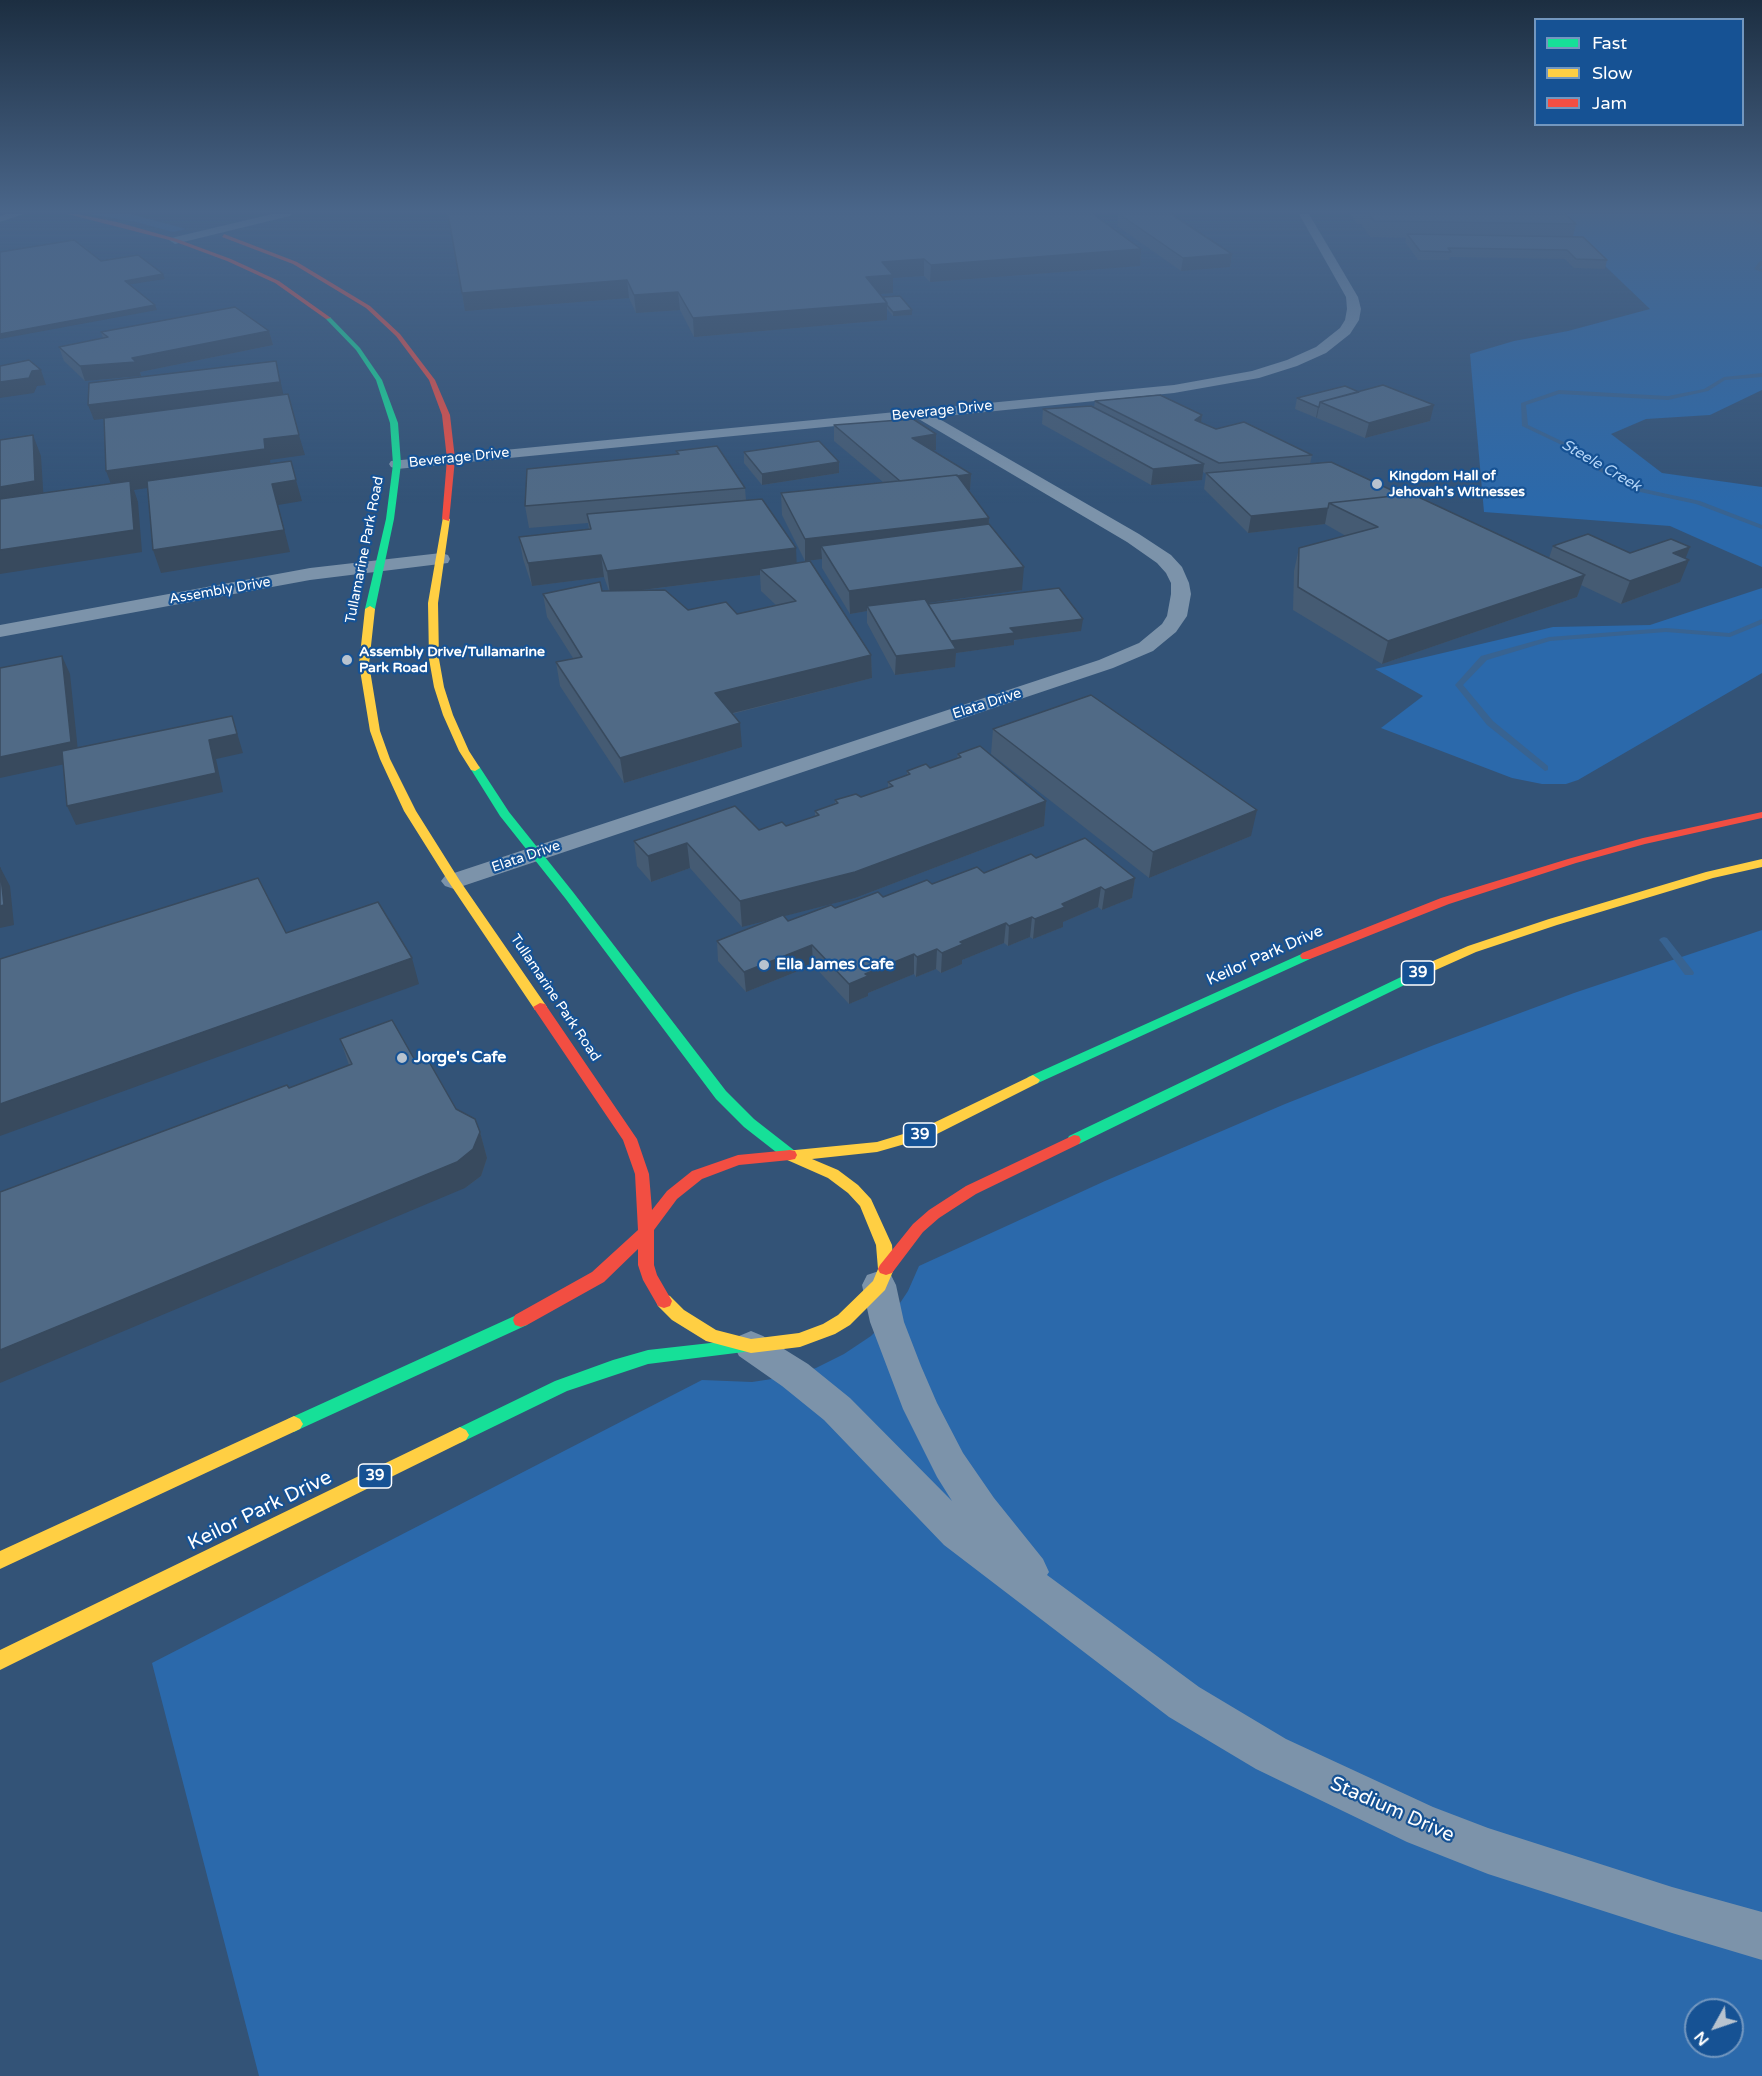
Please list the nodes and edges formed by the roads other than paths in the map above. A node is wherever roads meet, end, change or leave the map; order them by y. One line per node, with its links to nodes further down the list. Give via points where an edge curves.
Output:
1 (318, 311): 6 (street, Tullamarine Park Road, via 347,337 379,380 395,432)
2 (370, 311): 5 (street, via 411,350 432,380 446,415)
3 (1354, 311): 4 (street, Beverage Drive, via 1345,331 1321,350 1254,375 1202,385)
4 (919, 413): 5 (street, Beverage Drive); 11 (street, Elata Drive, via 1164,559 1175,571 1181,594 1177,616 1169,628 1146,646 1106,664)
5 (451, 459): 6 (street, Beverage Drive); 7 (street)
6 (397, 465): 8 (street, Tullamarine Park Road, via 390,519)
7 (441, 559): 8 (street, Assembly Drive); 11 (street, via 432,632 439,687 464,751)
8 (378, 565): 9 (street, Assembly Drive); 13 (street, Tullamarine Park Road, via 364,663 375,731 410,811)
9 (0, 631)
10 (1762, 815): 14 (street, Keilor Park Drive / 39, via 1623,847 1444,901 1291,962 928,1132 877,1147)
11 (535, 854): 13 (street, Elata Drive); 14 (street, via 721,1095 749,1123)
12 (1762, 863): 16 (street, 39, via 1710,874 1553,922 1472,949 1415,974 951,1201 918,1228)
13 (454, 881): 15 (street, Tullamarine Park Road, via 630,1139 642,1174)
14 (792, 1155): 15 (street, 39, via 738,1160 698,1175 672,1195); 16 (street, via 833,1174 866,1203 884,1245)
15 (646, 1231): 17 (street, 39, via 649,1276 668,1305 704,1331); 18 (street, 39, via 598,1277 538,1312)
16 (882, 1277): 17 (street, 39, via 859,1308 829,1329 800,1340); 19 (street, via 887,1322 921,1409 950,1465 1017,1558)
17 (749, 1346): 19 (street, via 795,1375 837,1409 958,1532); 20 (street, Keilor Park Drive / 39, via 648,1358 561,1386)
18 (0, 1560)
19 (1060, 1607): 21 (street, Stadium Drive, via 1184,1702 1271,1754 1357,1796 1488,1851)
20 (0, 1660)
21 (1762, 1936)

